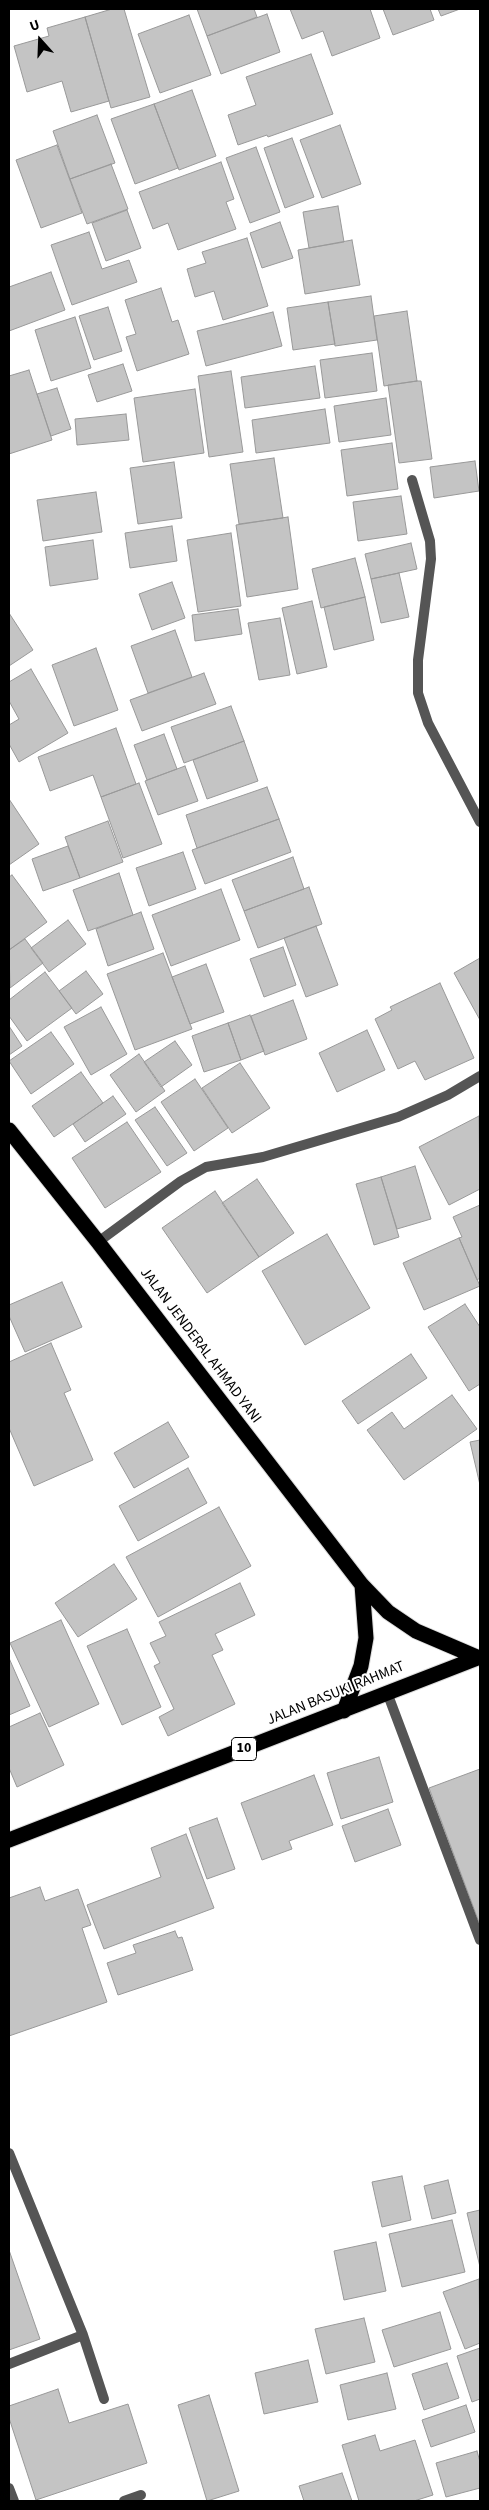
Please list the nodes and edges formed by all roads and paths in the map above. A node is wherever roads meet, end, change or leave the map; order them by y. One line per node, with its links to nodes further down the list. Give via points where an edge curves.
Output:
1 (412, 480): 2 (street, via 430,541 431,559 418,660 418,693 428,723)
2 (480, 822)
3 (480, 1076): 5 (street, via 448,1095 398,1117 264,1157 206,1167 181,1181)
4 (9, 1130): 5 (highway, JALAN JENDERAL AHMAD YANI)
5 (98, 1242): 6 (highway, JALAN JENDERAL AHMAD YANI)
6 (362, 1585): 7 (highway, JALAN JENDERAL AHMAD YANI, via 388,1612 416,1632); 9 (highway, via 366,1638 361,1666)
7 (479, 1658): 8 (highway, JALAN BASUKI RAHMAT / 10, via 428,1676)
8 (388, 1695): 9 (highway, JALAN BASUKI RAHMAT / 10); 11 (street)
9 (344, 1711): 10 (highway, JALAN BASUKI RAHMAT / 10)
10 (9, 1840)
11 (480, 1940)
12 (9, 2153): 13 (street)
13 (83, 2335): 14 (street); 15 (street)
14 (9, 2364)
15 (104, 2399)
16 (9, 2488): 18 (street)
17 (141, 2495): 19 (street)
18 (14, 2501)
19 (124, 2501)

